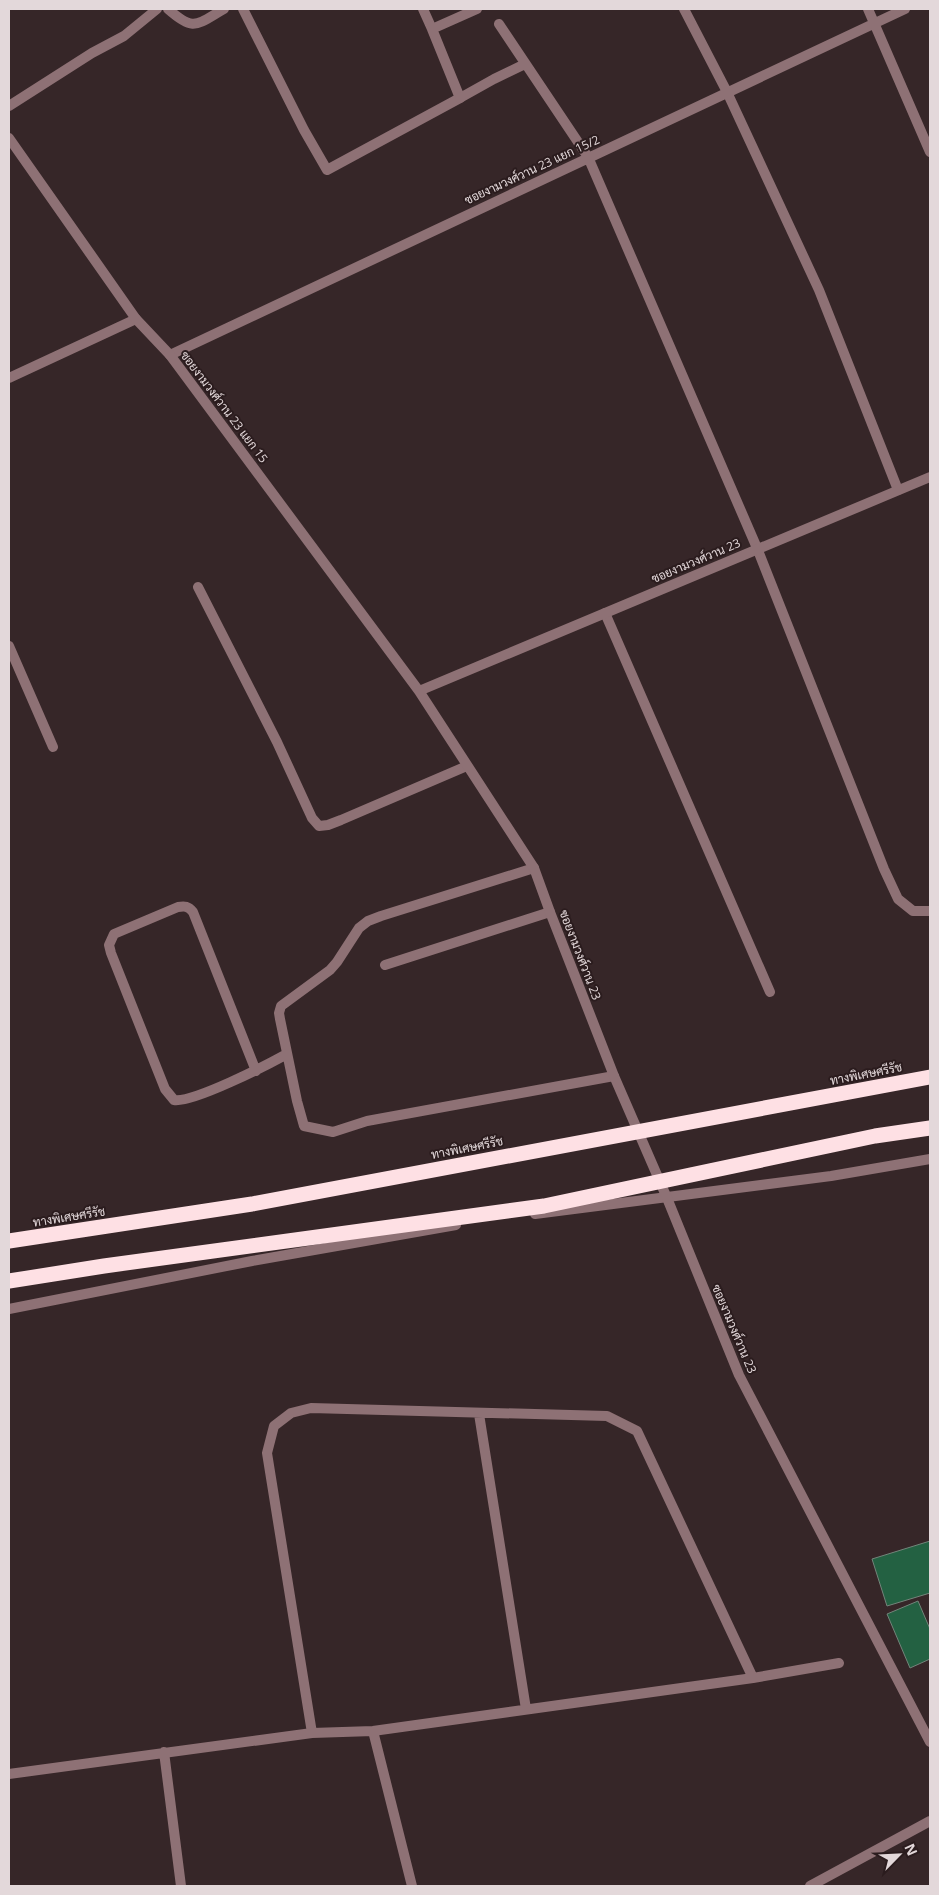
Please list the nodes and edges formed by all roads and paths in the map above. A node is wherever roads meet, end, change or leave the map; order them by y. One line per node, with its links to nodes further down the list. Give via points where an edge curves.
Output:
1 (157, 9): 16 (street, via 124,36)
2 (168, 9): 3 (street, via 188,24 199,23)
3 (224, 9)
4 (243, 9): 15 (street, via 327,170)
5 (423, 9): 12 (street)
6 (477, 9): 12 (street)
7 (684, 9): 14 (street)
8 (868, 9): 10 (street)
9 (905, 9): 10 (street, ซอยงามวงศ์วาน 23 แยก 15/2)
10 (874, 23): 14 (street, ซอยงามวงศ์วาน 23 แยก 15/2); 18 (street)
11 (499, 24): 13 (street)
12 (432, 29): 15 (street)
13 (525, 64): 15 (street); 19 (street)
14 (727, 92): 19 (street, ซอยงามวงศ์วาน 23 แยก 15/2); 24 (street, via 819,290)
15 (460, 98)
16 (9, 106)
17 (9, 138): 20 (street, ซอยงามวงศ์วาน 23 แยก 15)
18 (930, 152)
19 (588, 157): 21 (street, ซอยงามวงศ์วาน 23 แยก 15/2); 25 (street)
20 (136, 318): 21 (street, ซอยงามวงศ์วาน 23 แยก 15); 22 (street)
21 (170, 355): 29 (street, ซอยงามวงศ์วาน 23 แยก 15)
22 (9, 378)
23 (930, 477): 24 (street, ซอยงามวงศ์วาน 23)
24 (898, 490): 25 (street, ซอยงามวงศ์วาน 23)
25 (757, 548): 27 (street, ซอยงามวงศ์วาน 23); 33 (street, via 898,899 913,910)
26 (198, 587): 31 (street, via 312,818 319,826 341,820)
27 (605, 613): 29 (street, ซอยงามวงศ์วาน 23); 36 (street)
28 (9, 646): 30 (street)
29 (419, 691): 31 (street, ซอยงามวงศ์วาน 23)
30 (53, 747)
31 (467, 766): 32 (street, ซอยงามวงศ์วาน 23)
32 (534, 868): 34 (street, ซอยงามวงศ์วาน 23); 37 (street, via 368,921 359,928 330,970 281,1006 279,1013)
33 (930, 911)
34 (550, 912): 35 (street); 39 (street, ซอยงามวงศ์วาน 23)
35 (385, 965)
36 (770, 992)
37 (287, 1054): 38 (street); 39 (street, via 304,1126 332,1132 367,1121)
38 (256, 1071): 38 (street, via 186,1099 169,1096 111,953 109,945 114,934 178,908 190,908)
39 (614, 1076): 43 (street, ซอยงามวงศ์วาน 23)
40 (930, 1077): 44 (highway, ทางพิเศษศรีรัช, bridge, via 252,1204)
41 (930, 1128): 45 (highway, bridge, via 875,1136 544,1206)
42 (930, 1159): 43 (street)
43 (667, 1198): 46 (street, via 478,1221); 53 (street, ซอยงามวงศ์วาน 23, via 739,1375)
44 (9, 1241)
45 (9, 1281)
46 (9, 1309)
47 (479, 1414): 49 (street, via 607,1416 637,1431); 50 (street); 52 (street, via 311,1408 291,1413 274,1426 267,1453)
48 (839, 1662): 49 (street)
49 (753, 1678): 50 (street)
50 (526, 1709): 51 (street)
51 (374, 1731): 52 (street); 58 (street)
52 (312, 1732): 54 (street)
53 (930, 1742)
54 (164, 1752): 55 (street); 57 (street)
55 (9, 1774)
56 (930, 1821): 59 (street)
57 (181, 1886)
58 (412, 1886)
59 (810, 1886)

